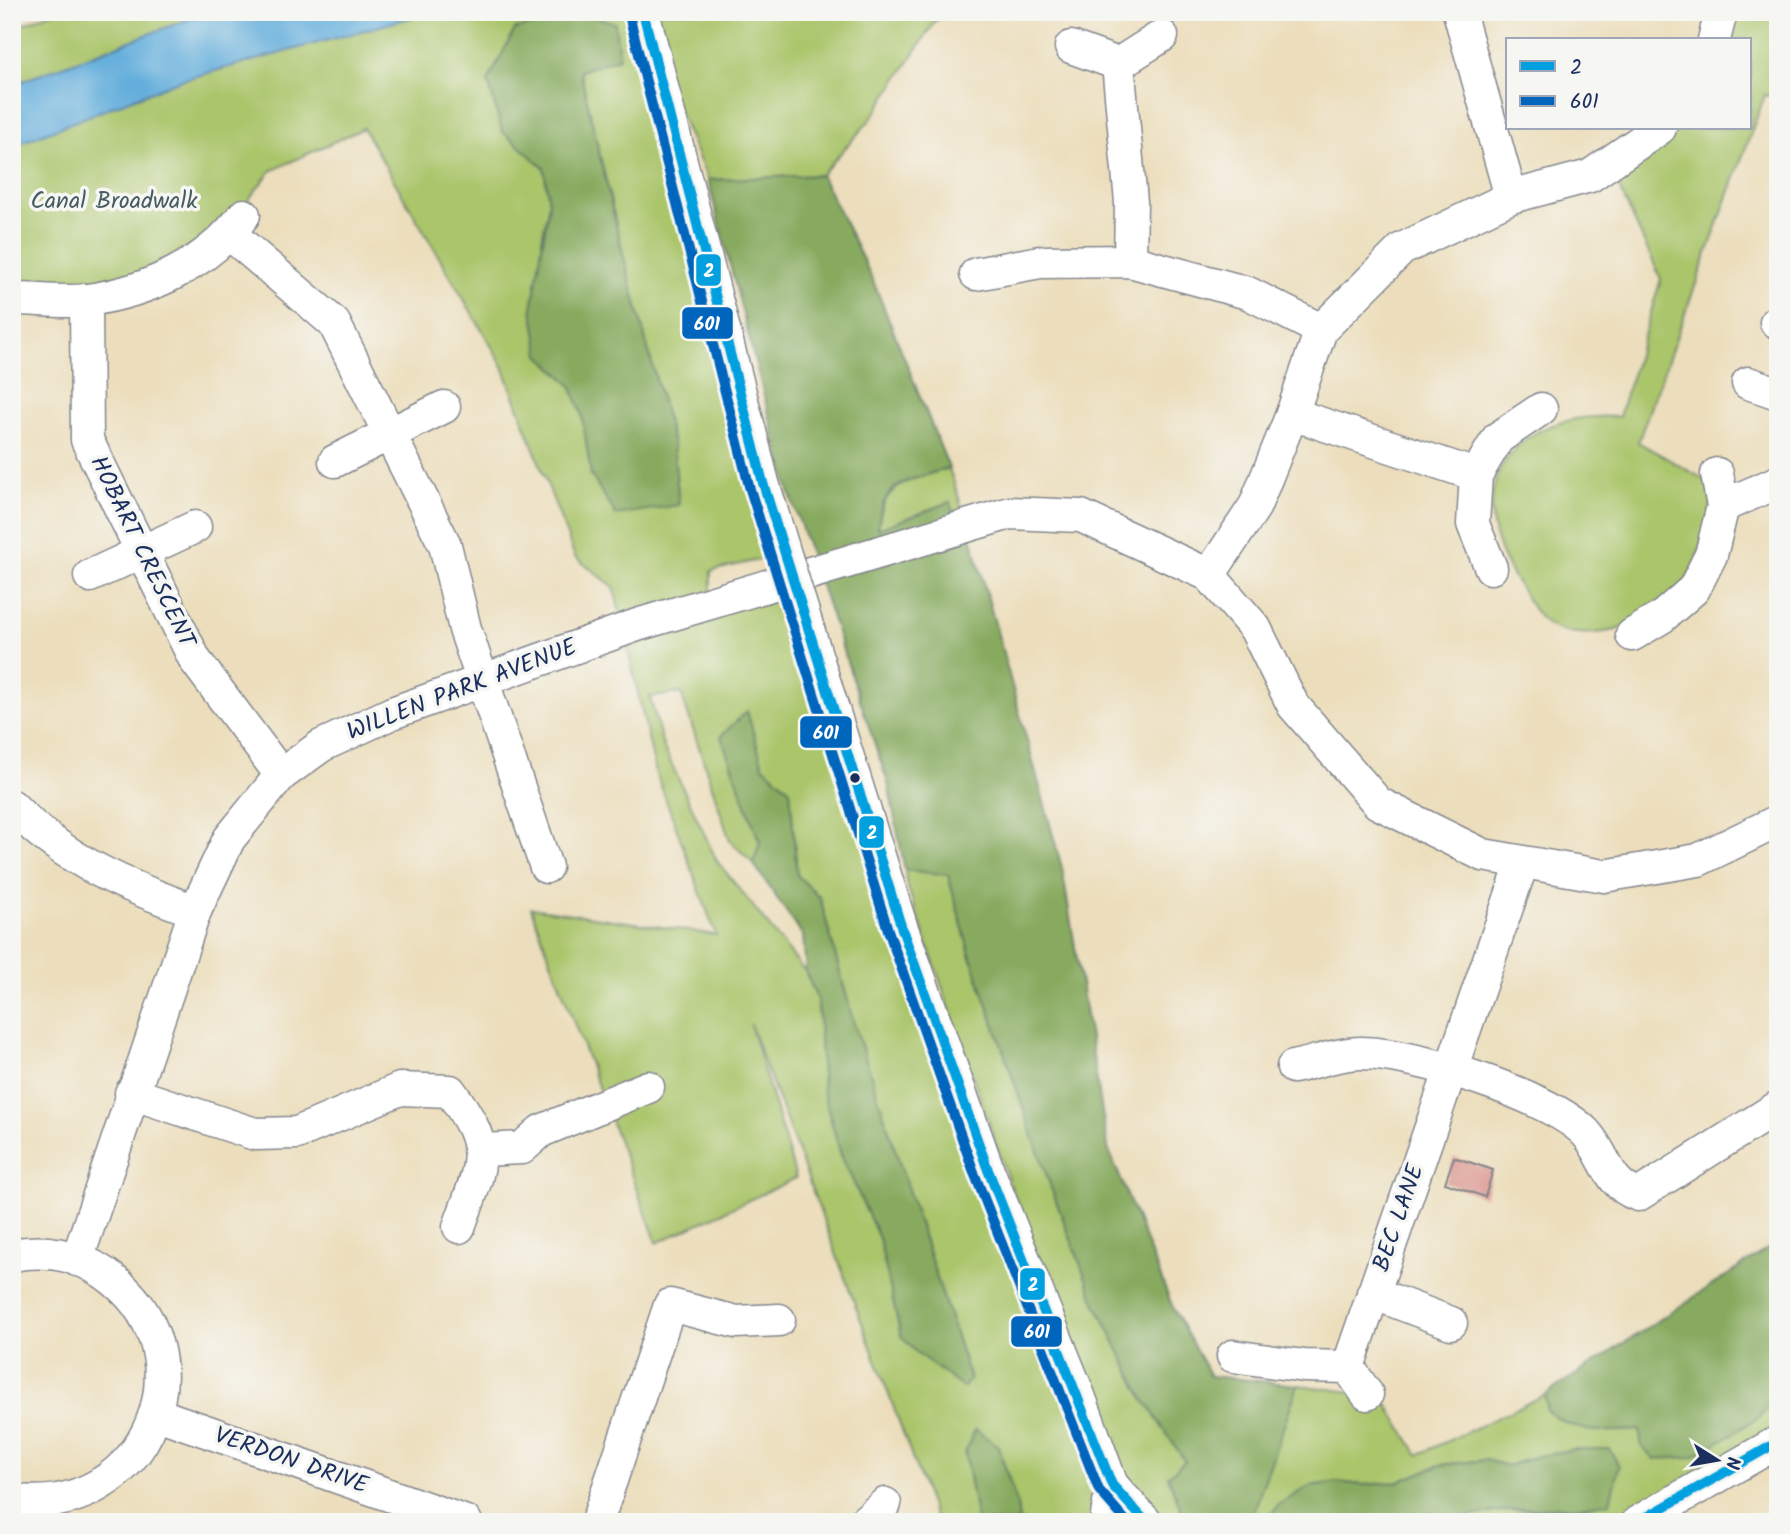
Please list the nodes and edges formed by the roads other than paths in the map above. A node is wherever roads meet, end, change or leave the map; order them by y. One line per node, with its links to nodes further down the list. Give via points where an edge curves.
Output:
1 (643, 12): 56 (street, bridge, via 763,482 902,929 979,1144)
2 (1459, 12): 9 (street)
3 (1721, 12): 5 (street)
4 (1162, 36): 7 (street)
5 (1714, 38)
6 (1071, 47): 7 (street)
7 (1118, 64): 10 (street, via 1131,202)
8 (1657, 130): 9 (street, via 1590,176)
9 (1511, 197): 14 (street, via 1402,249)
10 (1130, 261): 11 (street, via 1040,262); 14 (street, via 1248,293)
11 (976, 274)
12 (12, 299): 13 (street)
13 (86, 300): 20 (street, via 136,290 196,263 237,225 334,323); 27 (street, HOBART CRESCENT, via 87,440)
14 (1321, 330): 19 (street)
15 (1748, 383): 16 (street)
16 (1778, 393)
17 (444, 407): 20 (street)
18 (1542, 409): 23 (street, via 1499,438)
19 (1292, 414): 23 (street); 29 (street, via 1255,506)
20 (390, 434): 21 (street); 32 (street, via 445,545)
21 (335, 461)
22 (1717, 474): 25 (street)
23 (1476, 475): 28 (street, via 1473,524)
24 (1778, 482): 25 (street)
25 (1723, 506): 31 (street, via 1712,555 1694,589)
26 (195, 527): 27 (street)
27 (142, 552): 30 (street); 33 (street, HOBART CRESCENT, via 195,660)
28 (1491, 568)
29 (1209, 575): 32 (street, WILLEN PARK AVENUE, via 1081,516 1010,513 637,625); 36 (street, via 1255,628 1293,705 1378,803 1483,855)
30 (90, 576)
31 (1632, 635)
32 (483, 680): 33 (street, WILLEN PARK AVENUE, via 392,713 321,746); 37 (street)
33 (281, 775): 38 (street, WILLEN PARK AVENUE, via 229,839)
34 (1778, 821): 36 (street, via 1698,860 1604,876)
35 (19, 826): 38 (street, via 92,870)
36 (1522, 864): 40 (street, BEC LANE)
37 (546, 867)
38 (195, 911): 42 (street, WILLEN PARK AVENUE)
39 (1293, 1068): 40 (street, via 1359,1052 1409,1057)
40 (1451, 1069): 43 (street, via 1545,1106 1585,1132 1620,1188 1638,1195); 48 (street, BEC LANE)
41 (648, 1087): 44 (street, via 541,1131 522,1148)
42 (131, 1093): 44 (street, via 255,1134 297,1133 400,1089 450,1091 467,1115); 47 (street, WILLEN PARK AVENUE)
43 (1778, 1107)
44 (482, 1150): 45 (street)
45 (458, 1227)
46 (12, 1255): 47 (street, via 42,1252)
47 (77, 1260): 54 (street, via 117,1281 148,1321 161,1371)
48 (1373, 1293): 50 (street); 52 (street, BEC LANE)
49 (779, 1320): 59 (street, via 736,1322 670,1305)
50 (1451, 1323)
51 (1233, 1356): 52 (street)
52 (1348, 1367): 53 (street)
53 (1367, 1394)
54 (157, 1414): 57 (street, via 136,1453 108,1480 53,1502); 58 (street, VERDON DRIVE)
55 (1778, 1442): 62 (street)
56 (1112, 1485): 60 (street); 61 (street)
57 (12, 1500)
58 (466, 1522)
59 (597, 1522)
60 (1106, 1522)
61 (1146, 1522)
62 (1638, 1522)

